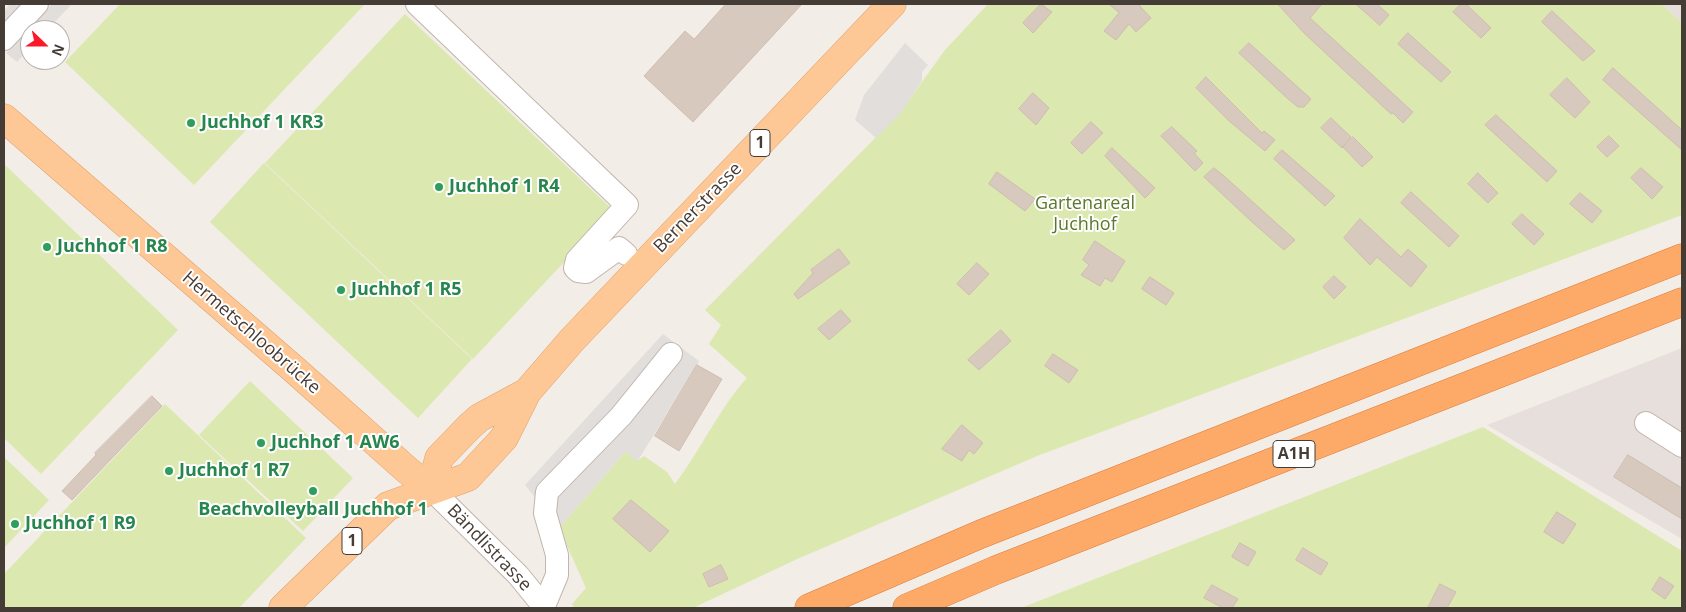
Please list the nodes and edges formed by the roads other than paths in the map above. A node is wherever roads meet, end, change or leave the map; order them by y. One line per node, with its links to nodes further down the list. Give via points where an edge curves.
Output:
1 (37, 4): 4 (street)
2 (417, 4): 6 (street, via 627,205 577,260 575,268 586,272 620,248)
3 (887, 6): 12 (main road, Bernerstrasse / 1, via 572,340 527,392 479,418 439,458)
4 (4, 39)
5 (4, 118): 12 (main road, Hermetschloobrücke)
6 (626, 254)
7 (1682, 258): 15 (highway, A1H, via 981,534)
8 (1682, 302): 16 (highway, A1H, via 996,570)
9 (671, 354): 13 (street, via 621,416 547,492 545,512 557,555 557,574)
10 (1646, 423): 11 (street)
11 (1682, 446)
12 (431, 489): 13 (street, Bändlistrasse, via 518,575); 14 (main road, 1, via 388,506)
13 (544, 607)
14 (283, 608)
15 (809, 608)
16 (907, 608)

